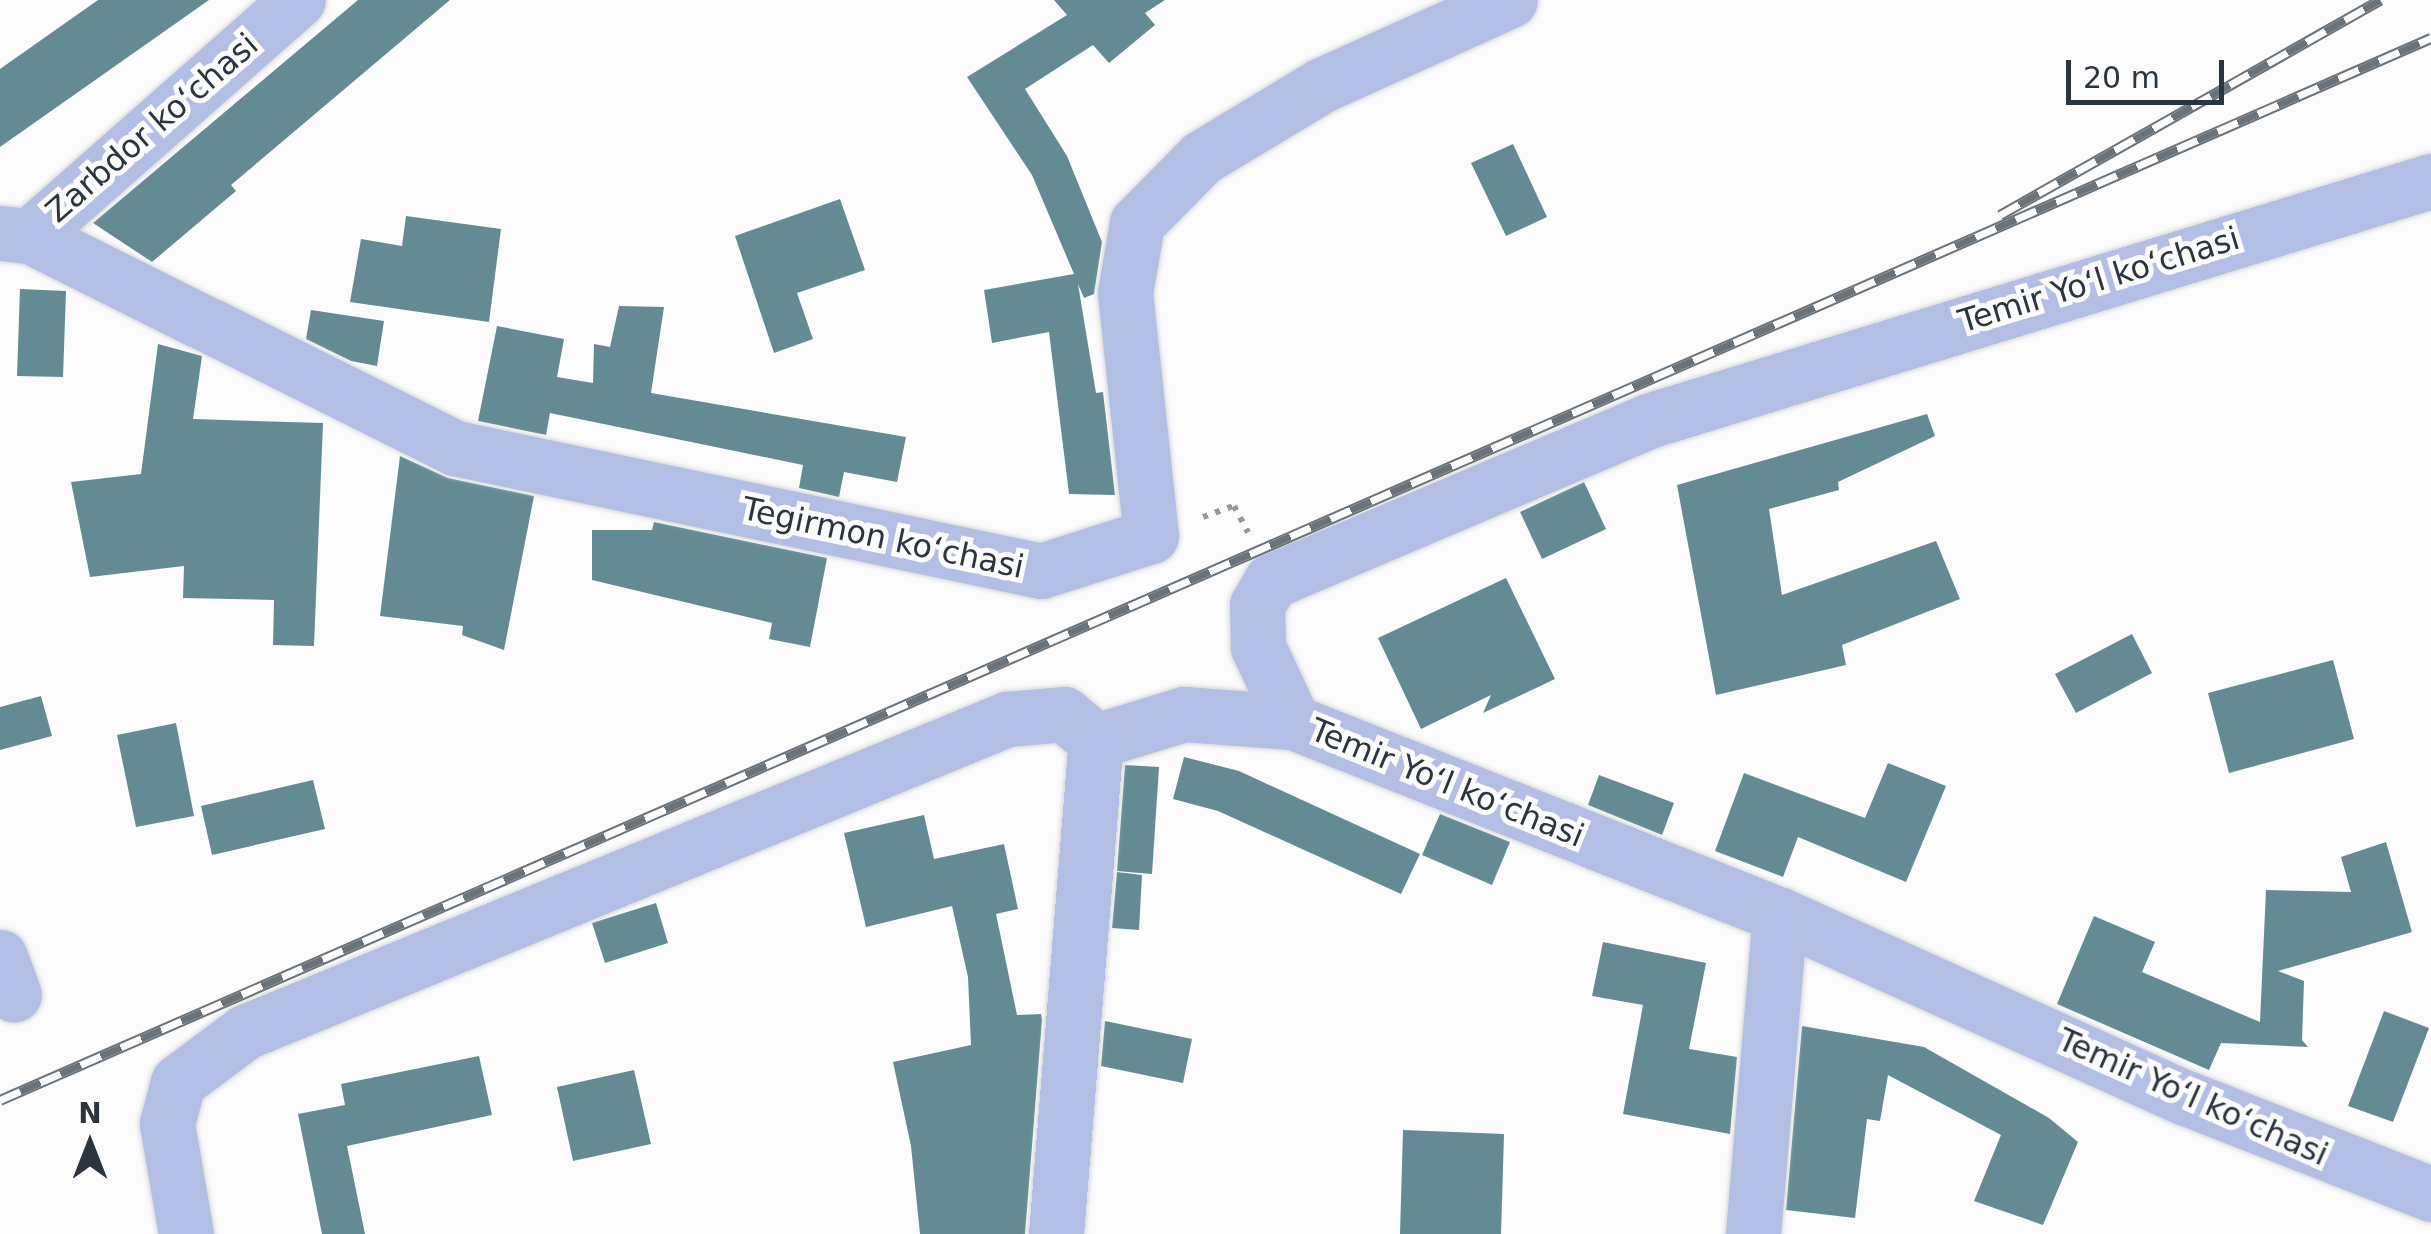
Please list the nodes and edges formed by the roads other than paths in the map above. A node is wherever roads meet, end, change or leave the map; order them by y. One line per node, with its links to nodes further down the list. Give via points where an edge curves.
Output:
1 (298, 0): 4 (street, Zarbdor koʻchasi)
2 (1510, 0): 4 (street, Tegirmon koʻchasi, via 1322,84 1200,158 1137,223 1125,293 1151,536 1041,571 455,448)
3 (2431, 180): 5 (street, Temir Yoʻl koʻchasi, via 1650,420 1270,580 1257,605 1258,648)
4 (15, 235)
5 (1293, 722): 6 (street, via 1184,714); 7 (street, Temir Yoʻl koʻchasi)
6 (1096, 741): 9 (street, via 1064,714 1006,719 246,1032 178,1082 166,1124); 10 (street)
7 (1780, 915): 8 (street, Temir Yoʻl koʻchasi, via 2186,1098); 11 (street)
8 (2431, 1194)
9 (186, 1234)
10 (1056, 1234)
11 (1753, 1234)

